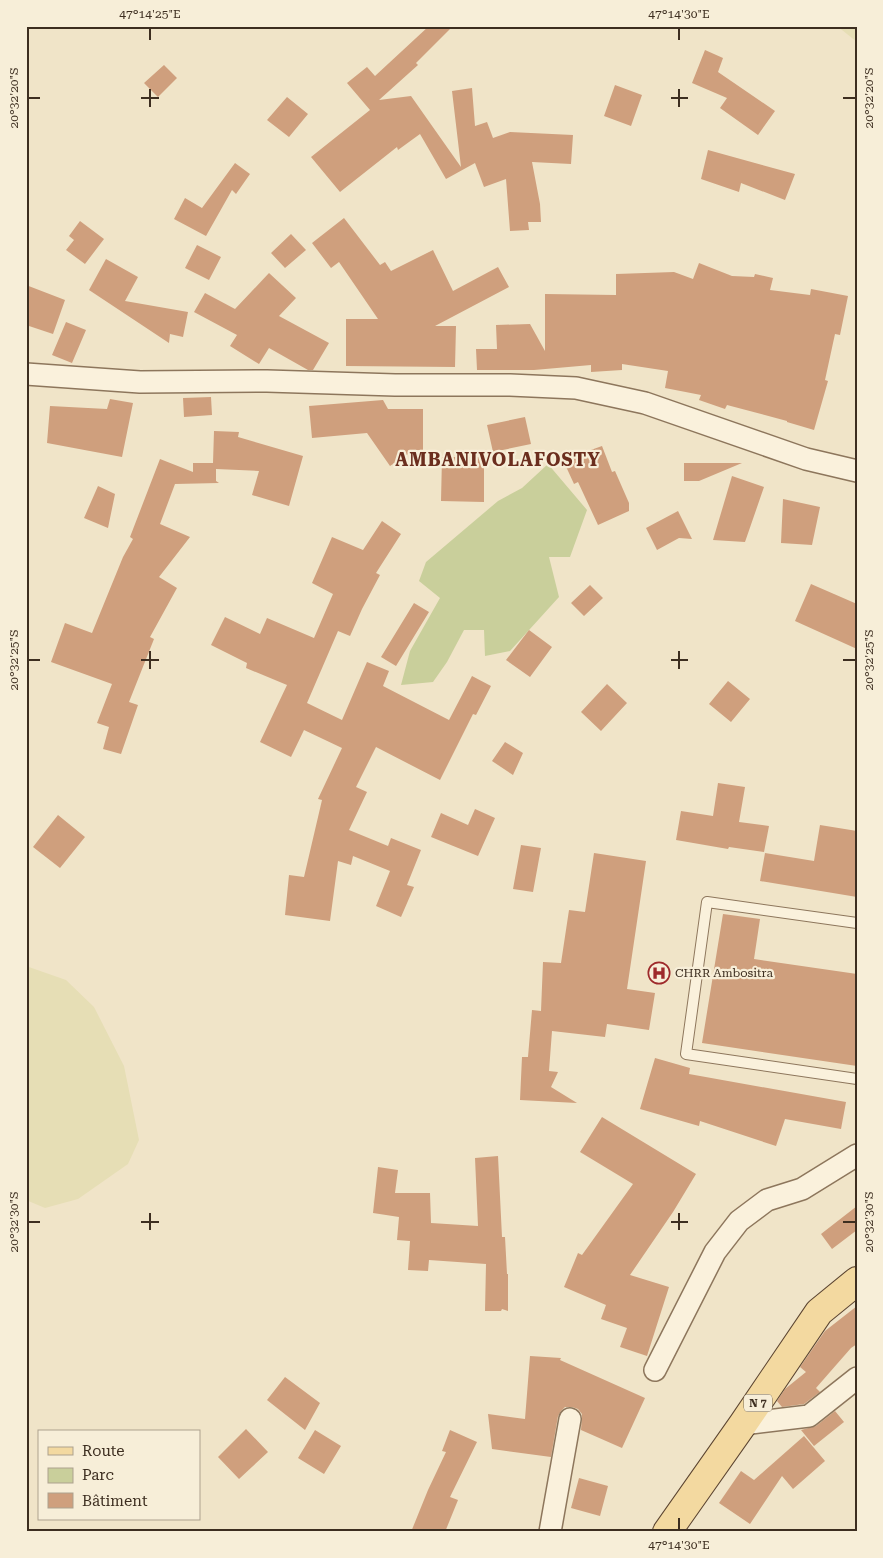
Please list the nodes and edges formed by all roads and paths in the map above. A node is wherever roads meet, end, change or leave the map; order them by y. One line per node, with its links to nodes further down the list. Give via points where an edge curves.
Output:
1 (26, 374): 2 (street, via 140,382 267,381 576,388 645,403 806,458)
2 (857, 471)
3 (857, 922): 4 (lane, via 706,902 686,1054)
4 (857, 1079)
5 (857, 1155): 7 (street, via 802,1189 768,1200 738,1221 715,1252)
6 (857, 1281): 10 (main road, N 7, via 819,1312)
7 (655, 1370)
8 (857, 1378): 10 (street, via 809,1416)
9 (570, 1419): 11 (street)
10 (744, 1424): 12 (main road, N 7)
11 (550, 1532)
12 (667, 1532)

